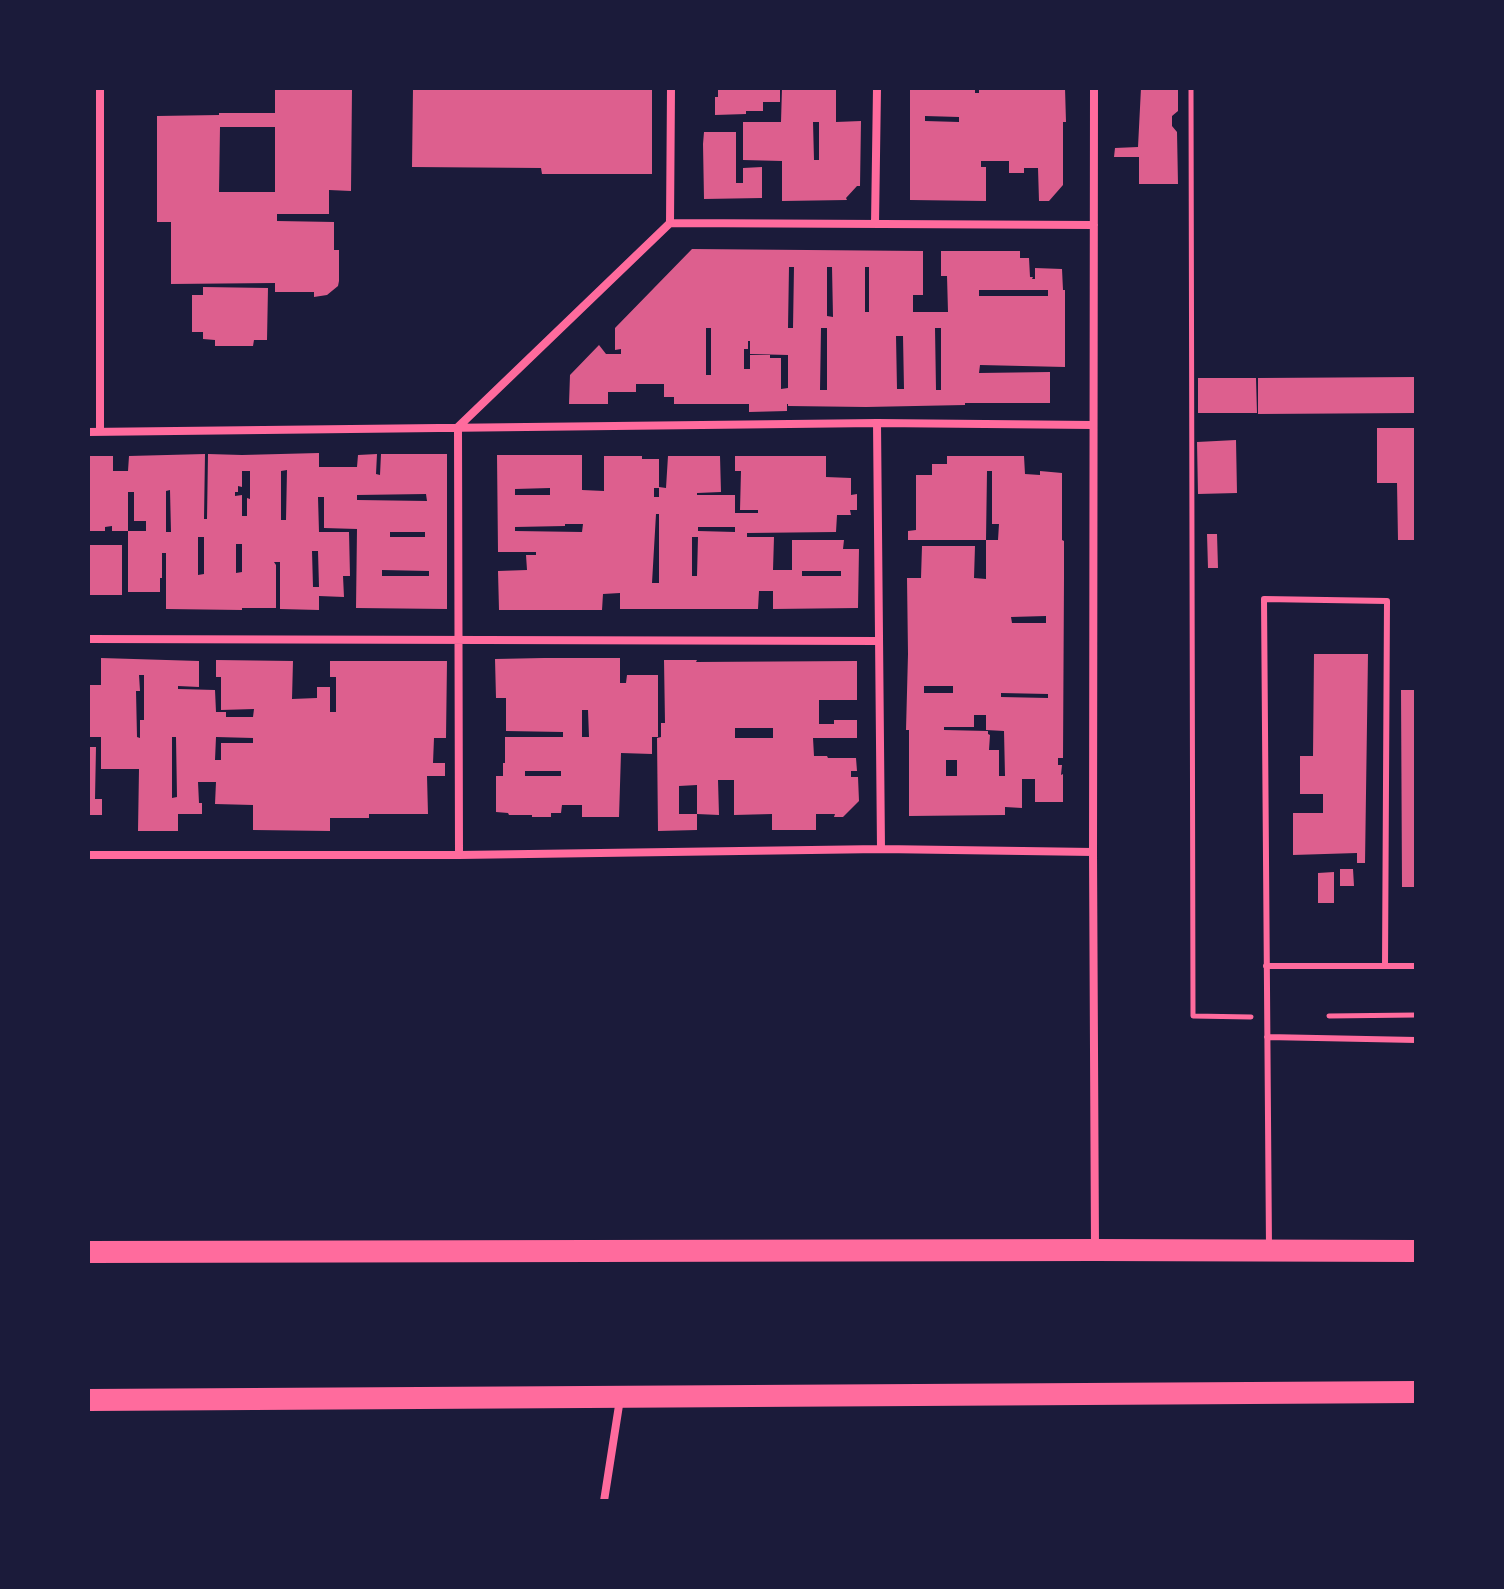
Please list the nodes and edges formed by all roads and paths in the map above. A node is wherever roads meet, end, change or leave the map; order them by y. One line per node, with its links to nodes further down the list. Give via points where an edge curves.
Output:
1 (100, 88): 13 (street)
2 (671, 88): 6 (street)
3 (877, 88): 7 (street)
4 (1094, 88): 8 (street)
5 (1191, 88): 24 (path)
6 (670, 223): 7 (street); 11 (street)
7 (875, 224): 8 (street)
8 (1094, 225): 10 (street)
9 (877, 423): 10 (street); 11 (street); 16 (street)
10 (1093, 425): 18 (street)
11 (458, 428): 13 (street); 15 (street)
12 (88, 432): 13 (street)
13 (100, 432)
14 (88, 639): 15 (street)
15 (458, 640): 16 (street); 20 (street)
16 (879, 641): 17 (street)
17 (881, 849): 18 (street); 20 (street)
18 (1093, 852): 27 (street)
19 (88, 855): 20 (street)
20 (459, 855)
21 (1266, 966): 22 (lane); 22 (lane, via 1264,599 1387,601); 25 (lane)
22 (1385, 966): 23 (lane)
23 (1416, 966)
24 (1193, 1016)
25 (1267, 1037): 26 (lane); 28 (lane)
26 (1416, 1040)
27 (1095, 1250): 28 (highway); 30 (highway)
28 (1269, 1250): 29 (highway)
29 (1416, 1251)
30 (88, 1252)
31 (1416, 1392): 32 (highway)
32 (620, 1396): 33 (highway); 34 (street)
33 (88, 1400)
34 (604, 1501)

